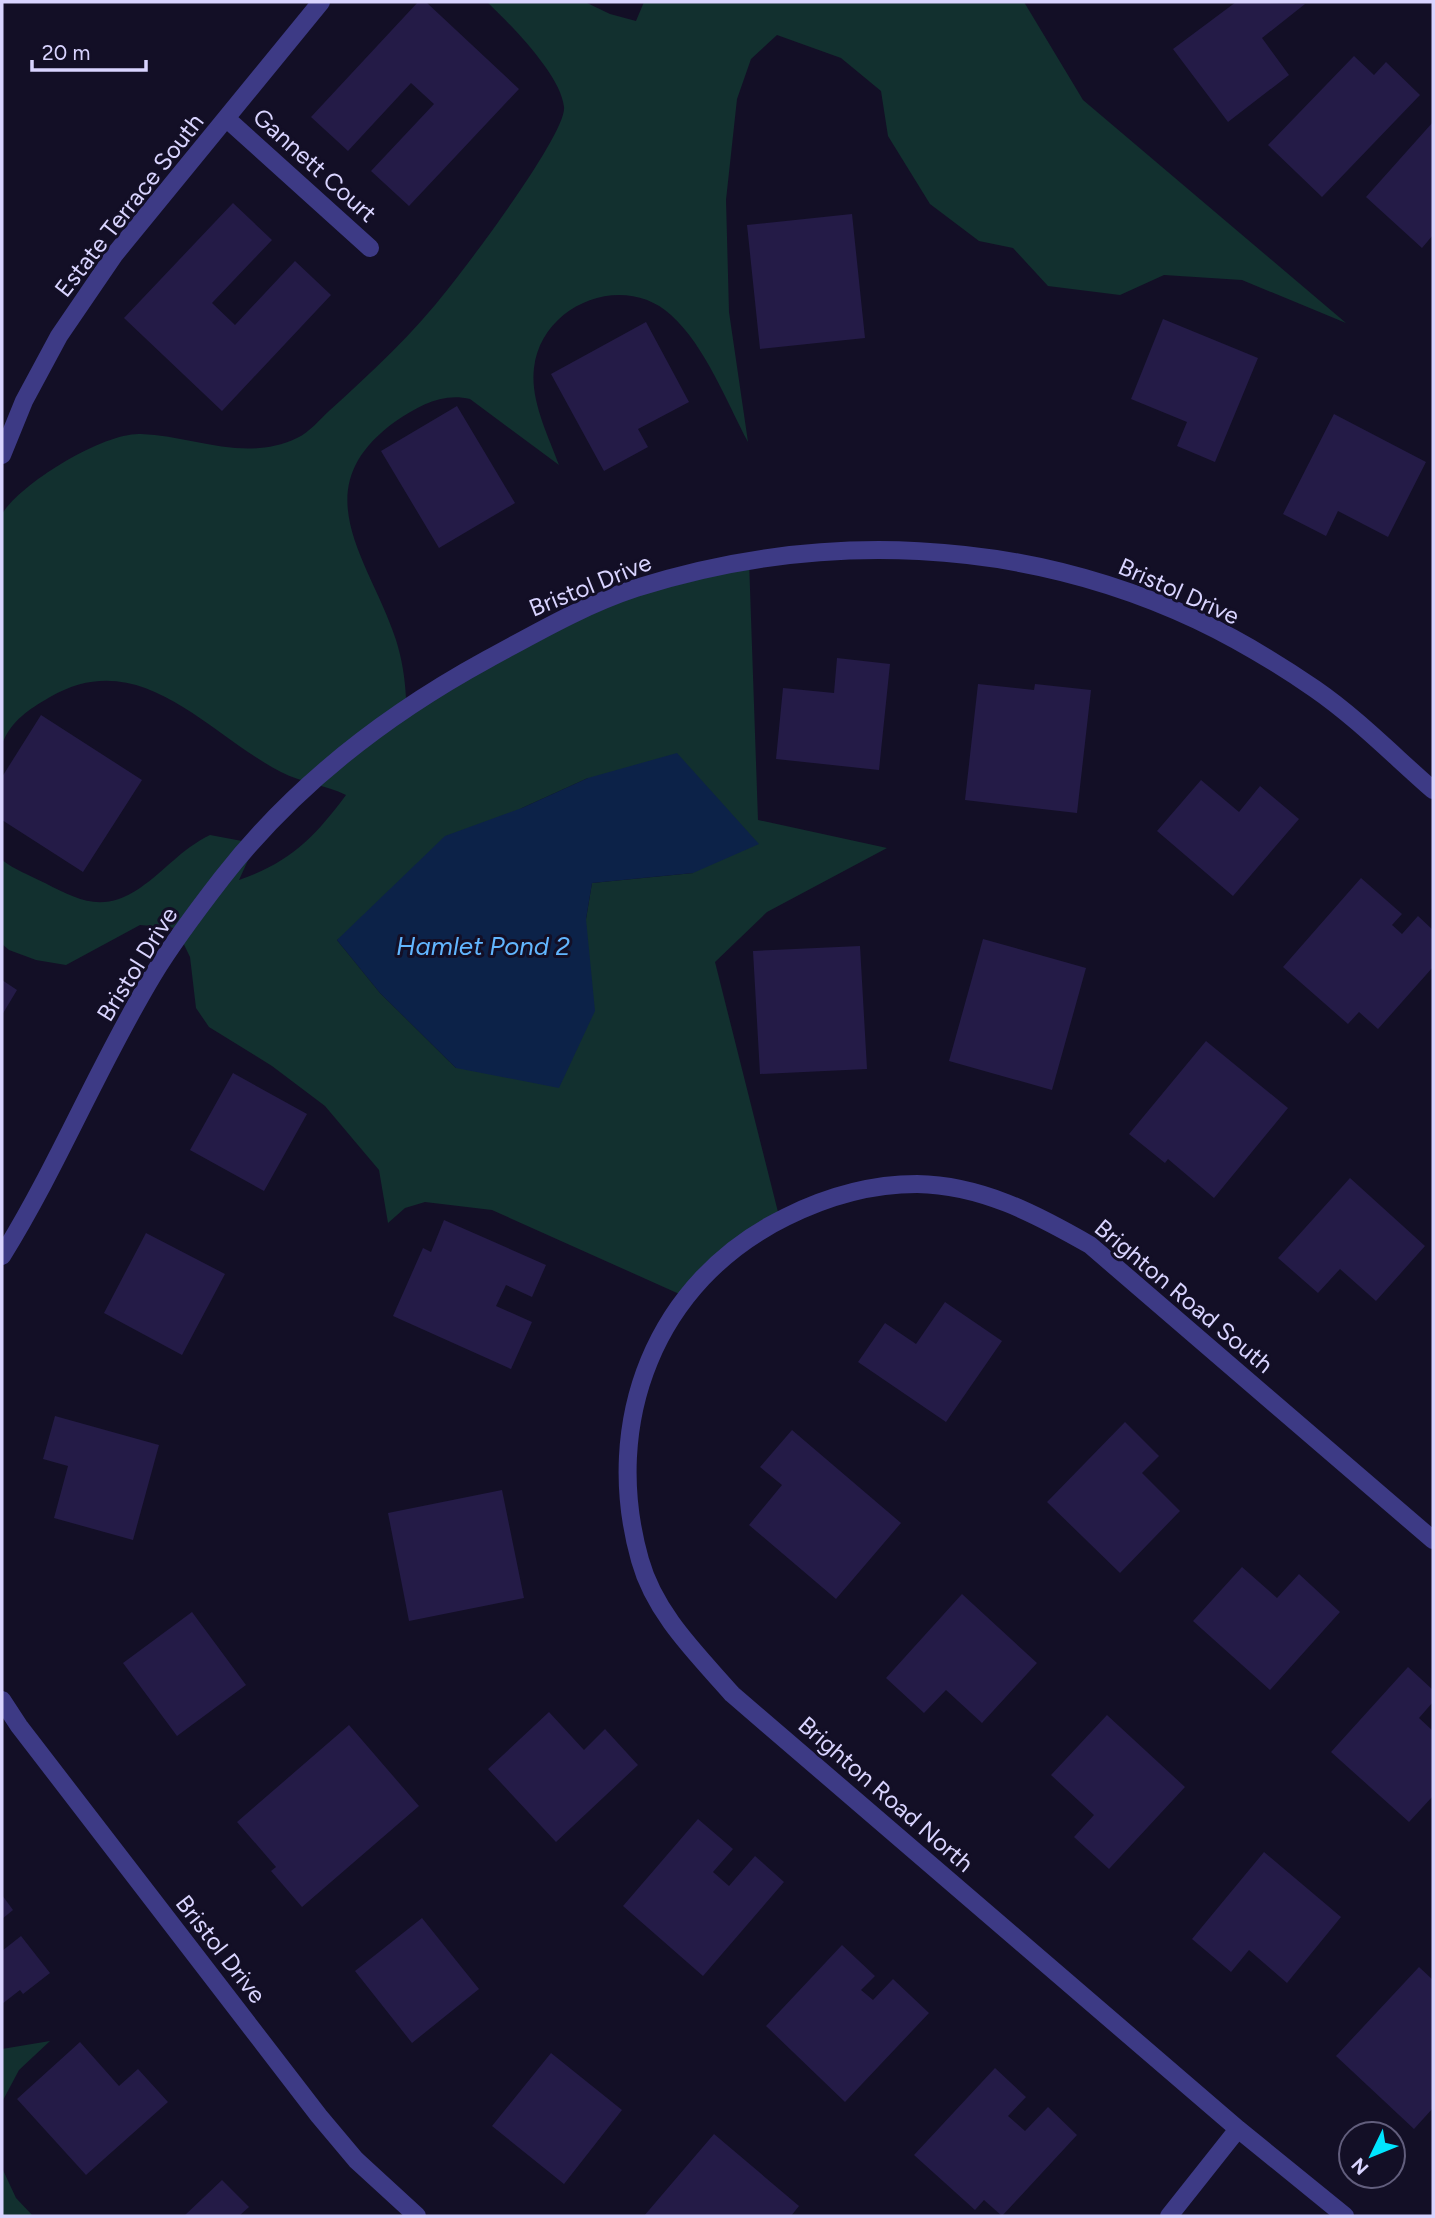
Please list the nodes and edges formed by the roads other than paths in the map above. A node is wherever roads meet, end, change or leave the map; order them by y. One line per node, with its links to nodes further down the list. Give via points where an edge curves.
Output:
1 (321, 2): 2 (street, Estate Terrace South)
2 (226, 119): 3 (street, Gannett Court); 4 (street, Estate Terrace South, via 115,254 59,337 24,401)
3 (370, 248)
4 (2, 455)
5 (1433, 790): 6 (street, Bristol Drive, via 1317,690 1198,621 1098,581 993,558 878,549 795,552 633,589 564,617 426,693 353,746 272,821 223,876 153,974)
6 (2, 1256)
7 (686, 1297): 8 (street, Brighton Road South, via 707,1271 749,1235 820,1200 870,1187 972,1191 1032,1211 1090,1245); 10 (street, Brighton Road North, via 668,1319 643,1373 630,1428 627,1489 640,1562 672,1627 733,1694)
8 (1433, 1540)
9 (2, 1700): 11 (street, Bristol Drive, via 319,2116 356,2160)
10 (1238, 2129): 12 (street); 13 (street, Brighton Road North)
11 (417, 2216)
12 (1169, 2216)
13 (1345, 2216)

